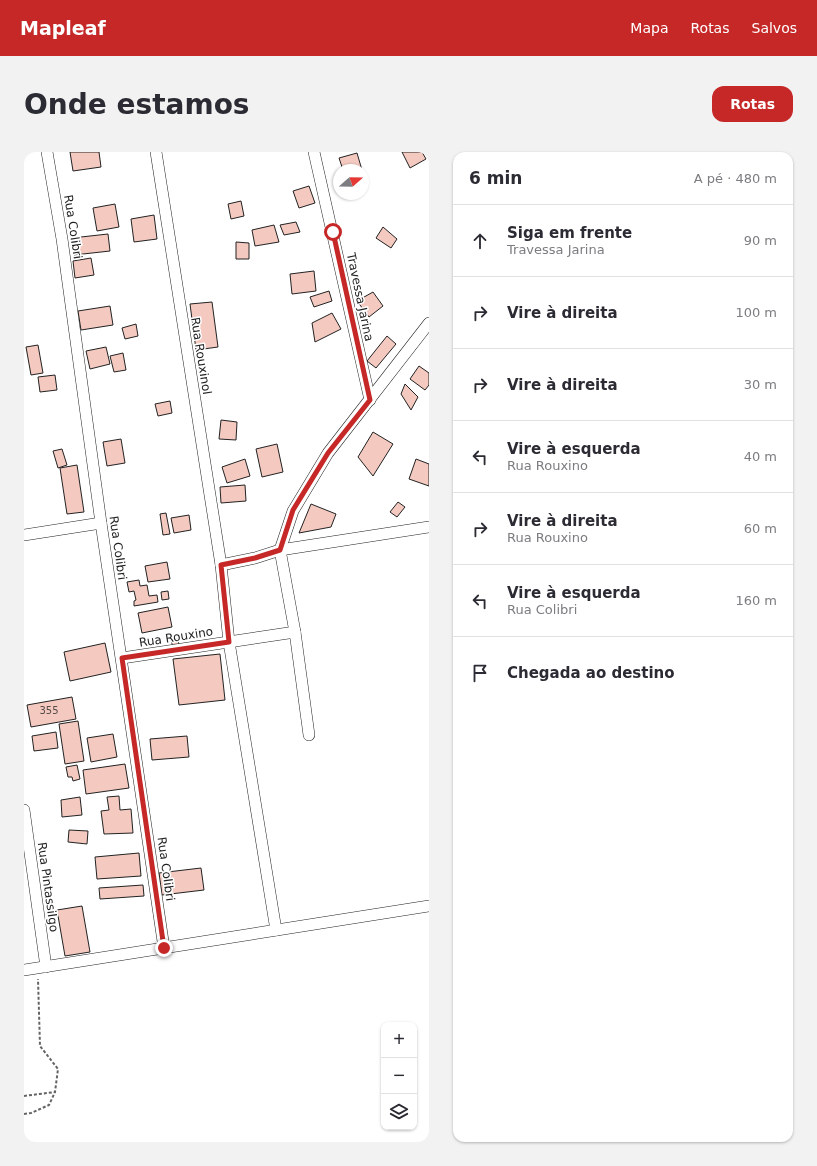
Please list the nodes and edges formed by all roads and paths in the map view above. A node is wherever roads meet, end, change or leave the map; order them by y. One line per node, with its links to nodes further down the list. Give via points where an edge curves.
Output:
1 (47, 152): 6 (street, Rua Colibri, via 62,239)
2 (156, 152): 10 (street, Rua Rouxinol)
3 (314, 152): 5 (street, Travessa Jarina)
4 (429, 323): 5 (street)
5 (370, 400): 9 (street, via 328,453 293,510)
6 (101, 523): 8 (street); 13 (street, Rua Colibri)
7 (429, 527): 9 (street)
8 (24, 535)
9 (280, 550): 10 (street); 11 (street)
10 (221, 565): 12 (street, Rua Rouxino)
11 (295, 632): 12 (street); 14 (street)
12 (229, 642): 13 (street, Rua Rouxino); 17 (street)
13 (122, 658): 18 (street, Rua Colibri)
14 (309, 735)
15 (24, 810): 19 (street, Rua Pintassilgo)
16 (429, 906): 17 (street)
17 (276, 930): 18 (street)
18 (164, 948): 19 (street)
19 (42, 968): 20 (street); 21 (path, via 40,1046 58,1069)
20 (24, 970)
21 (55, 1092): 22 (path); 23 (path, via 49,1104)
22 (24, 1096)
23 (24, 1114)

